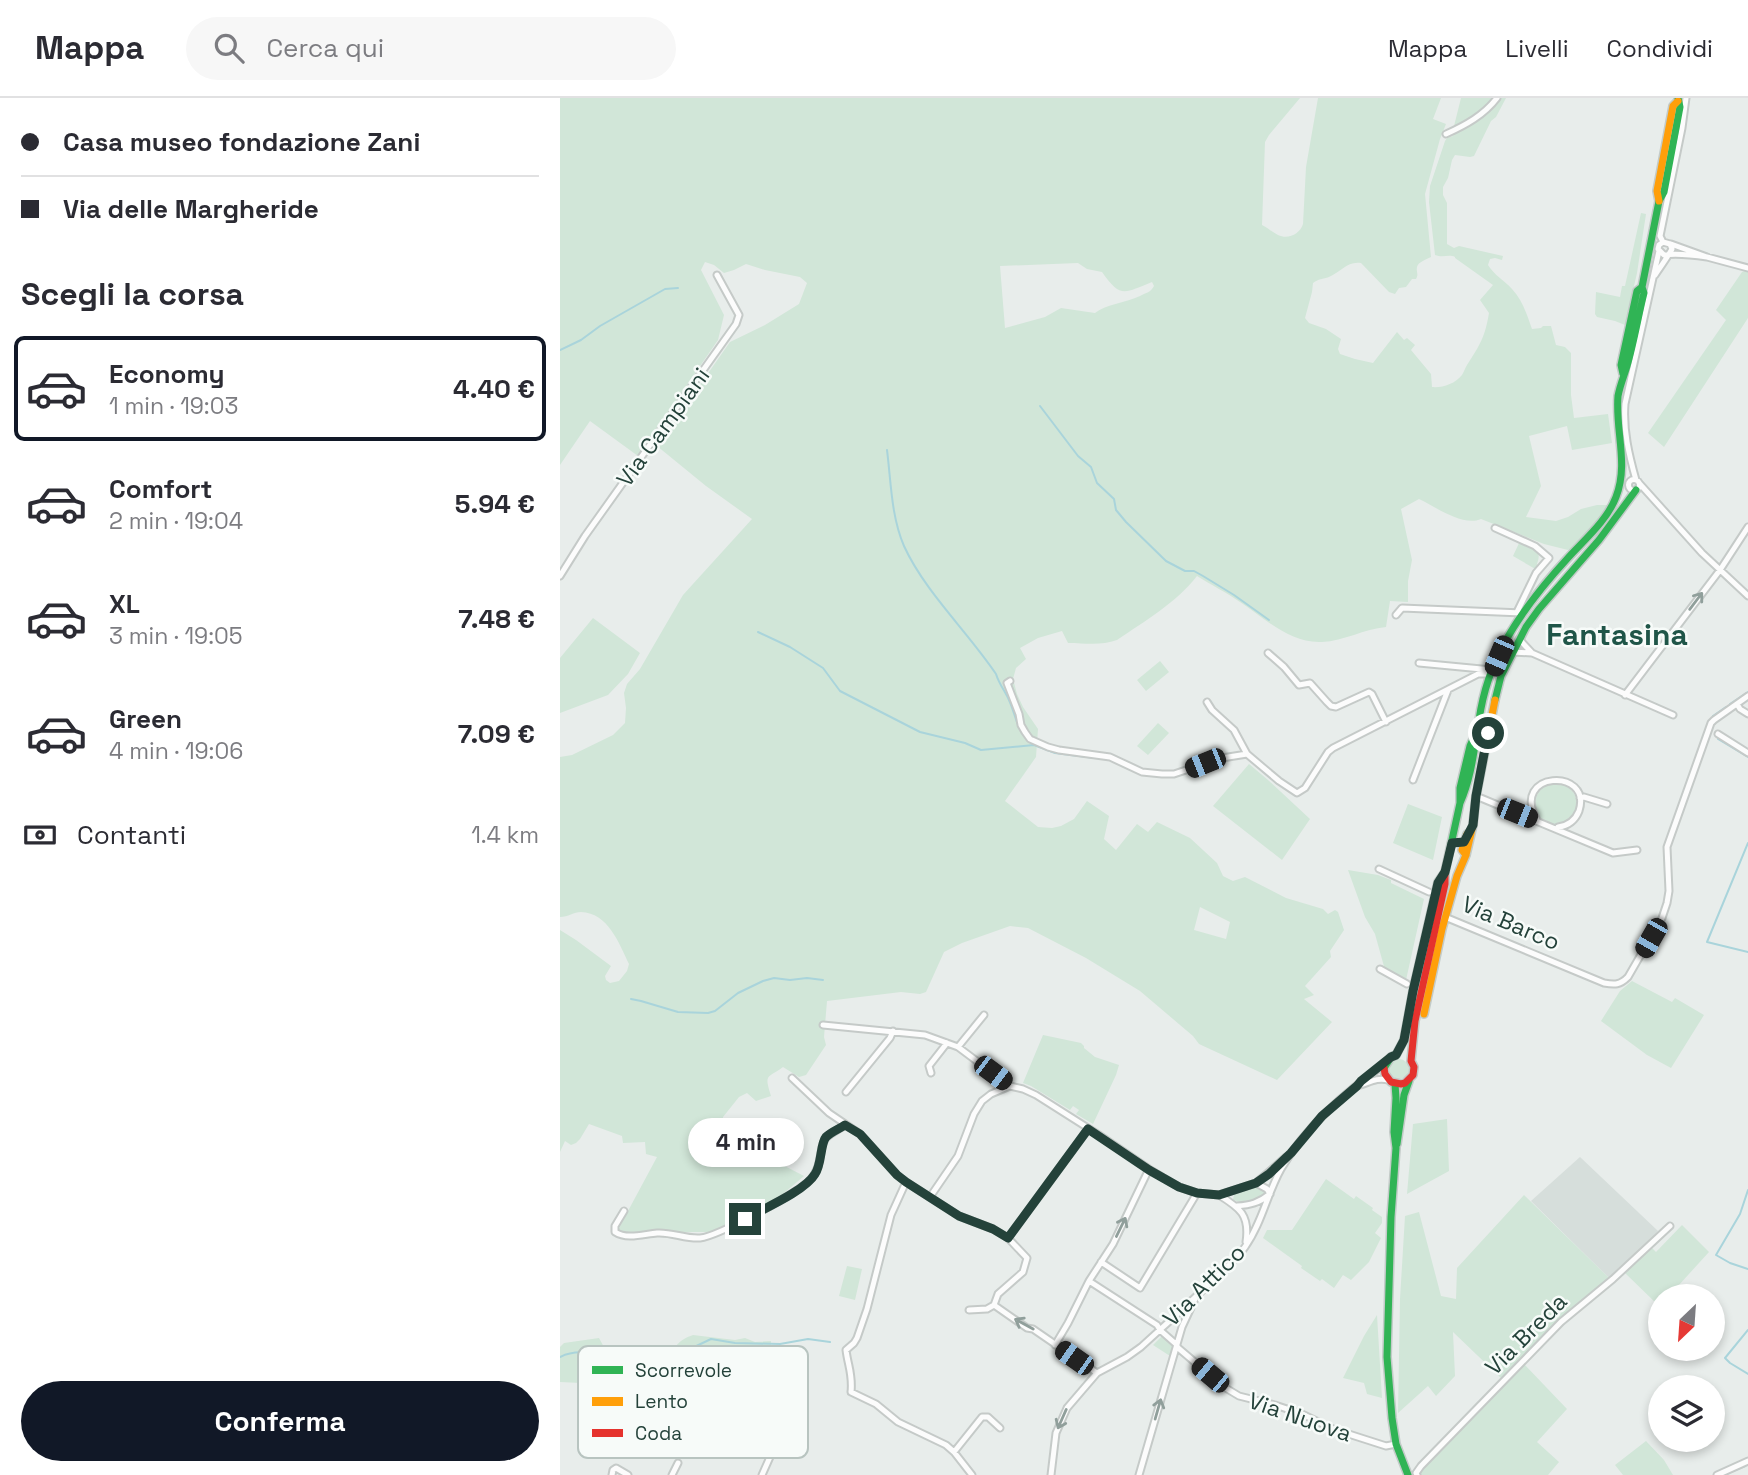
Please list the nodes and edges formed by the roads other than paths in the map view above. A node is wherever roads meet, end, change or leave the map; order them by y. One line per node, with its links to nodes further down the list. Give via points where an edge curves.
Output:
1 (1497, 98): 3 (street, via 1465,125)
2 (1681, 99): 4 (street); 5 (street, via 1682,128 1660,236)
3 (1446, 134)
4 (1652, 239): 5 (street); 6 (street)
5 (1665, 243): 6 (street); 7 (street, via 1671,249); 8 (street)
6 (1656, 250): 7 (street); 11 (street); 18 (street, via 1642,287 1623,374 1618,411 1622,471 1617,496 1601,521)
7 (1668, 254): 8 (street); 11 (street)
8 (1707, 257): 9 (street)
9 (1748, 268)
10 (717, 275): 16 (street, Via Campiani, via 739,315 737,324)
11 (1654, 276): 12 (street, via 1625,404)
12 (1635, 485): 15 (street); 20 (street, via 1624,507)
13 (1495, 528): 18 (street, via 1535,546 1549,558 1536,573)
14 (1747, 530): 15 (street)
15 (1720, 570): 17 (street); 28 (street, one-way to 15)
16 (560, 576)
17 (1748, 596)
18 (1519, 612): 19 (street, via 1402,608); 25 (street)
19 (1396, 615)
20 (1519, 639): 21 (street); 23 (street)
21 (1512, 652): 23 (street); 39 (street, via 1492,710)
22 (1268, 653): 34 (street, via 1299,685 1310,683 1331,706 1369,692)
23 (1532, 653): 28 (street)
24 (1419, 663): 25 (street)
25 (1492, 672): 27 (street); 46 (street, via 1467,757)
26 (1008, 682): 37 (street, via 1025,732 1048,747 1110,757 1142,772 1162,774)
27 (1448, 690): 34 (street); 38 (street)
28 (1625, 695): 33 (street)
29 (1748, 695): 31 (street)
30 (1207, 702): 37 (street, via 1234,730)
31 (1737, 704): 32 (street); 53 (street, Via Barco, via 1711,723 1667,847 1670,891 1662,918 1623,982 1604,983)
32 (1748, 714)
33 (1674, 715)
34 (1386, 722): 37 (street, via 1333,748 1297,793)
35 (1718, 734): 36 (street)
36 (1748, 753)
37 (1247, 754)
38 (1413, 780)
39 (1476, 796): 42 (street); 43 (street)
40 (1580, 798): 41 (street); 42 (street, via 1562,780 1544,782 1531,804); 44 (street, via 1577,816)
41 (1607, 804)
42 (1538, 821): 44 (street)
43 (1473, 825): 45 (street); 49 (street, Via Barco)
44 (1555, 828): 47 (street, via 1613,853)
45 (1464, 842): 46 (street); 49 (street)
46 (1452, 843): 48 (street)
47 (1637, 850)
48 (1449, 854): 49 (street); 51 (street)
49 (1466, 855): 53 (street, Via Barco)
50 (1379, 869): 52 (street)
51 (1445, 872): 62 (street, via 1438,883 1404,1040); 63 (street)
52 (1429, 892)
53 (1445, 917): 56 (street)
54 (1380, 970): 55 (street)
55 (1407, 984)
56 (1424, 1014)
57 (984, 1015): 61 (street)
58 (823, 1025): 59 (street)
59 (893, 1031): 60 (street); 71 (street)
60 (947, 1043): 61 (street); 65 (street, via 929,1066)
61 (958, 1047): 69 (street)
62 (1396, 1055): 63 (street); 64 (street)
63 (1411, 1061): 67 (street, via 1414,1067)
64 (1386, 1063): 68 (street, via 1385,1074); 70 (street, Via Attico)
65 (931, 1073)
66 (792, 1078): 72 (street)
67 (1409, 1081): 68 (street); 74 (street)
68 (1391, 1082): 70 (street, Via Attico, via 1381,1078); 74 (street, via 1396,1098)
69 (1010, 1086): 73 (street, via 1036,1095); 82 (street, via 982,1101 958,1156)
70 (1357, 1086): 75 (street, Via Attico, via 1322,1116)
71 (846, 1092)
72 (845, 1125): 77 (street, via 860,1134); 84 (street, via 827,1137 816,1174 802,1187 702,1238 620,1235 615,1226)
73 (1088, 1129): 76 (street); 86 (street)
74 (1396, 1148): 100 (street, via 1387,1323)
75 (1291, 1153): 78 (street); 80 (street, Via Attico)
76 (1149, 1170): 79 (street); 88 (street, one-way to 76)
77 (906, 1182): 82 (street); 101 (street, via 891,1215 857,1338 846,1350 853,1378 851,1393)
78 (1256, 1183): 80 (street); 81 (street)
79 (1197, 1193): 81 (street); 88 (street, via 1140,1288)
80 (1270, 1194): 83 (street, via 1251,1205); 87 (street, Via Attico)
81 (1219, 1195): 83 (street)
82 (930, 1197): 86 (street)
83 (1237, 1206): 87 (street, via 1246,1220)
84 (624, 1211)
85 (1670, 1226): 113 (street, Via Breda, via 1561,1322)
86 (1008, 1238): 91 (street, via 1027,1258 1026,1265 998,1294)
87 (1245, 1247): 90 (street, Via Attico)
88 (1101, 1262): 89 (street)
89 (1089, 1281): 95 (street, Via Nuova); 96 (street)
90 (1196, 1297): 93 (street, Via Attico); 94 (street)
91 (995, 1305): 92 (street); 96 (street, one-way to 91)
92 (969, 1310)
93 (1175, 1316): 94 (street); 95 (street, Via Attico)
94 (1183, 1324): 97 (street)
95 (1160, 1329): 97 (street, Via Nuova); 98 (street, Via Attico, via 1128,1357)
96 (1055, 1345): 98 (street)
97 (1177, 1346): 100 (street, Via Nuova, via 1239,1396 1386,1446); 111 (street, one-way to 97)
98 (1097, 1373): 110 (street, Via Attico, one-way to 110, via 1061,1419)
99 (1000, 1428): 101 (street, via 982,1417)
100 (1396, 1444): 112 (street)
101 (954, 1452): 109 (street)
102 (770, 1458): 108 (street)
103 (1748, 1461): 114 (street)
104 (678, 1463): 107 (street)
105 (611, 1475): 106 (street, via 616,1468)
106 (628, 1475)
107 (672, 1475)
108 (762, 1475)
109 (972, 1475)
110 (1051, 1475)
111 (1139, 1475)
112 (1408, 1475)
113 (1417, 1475)
114 (1717, 1475)

